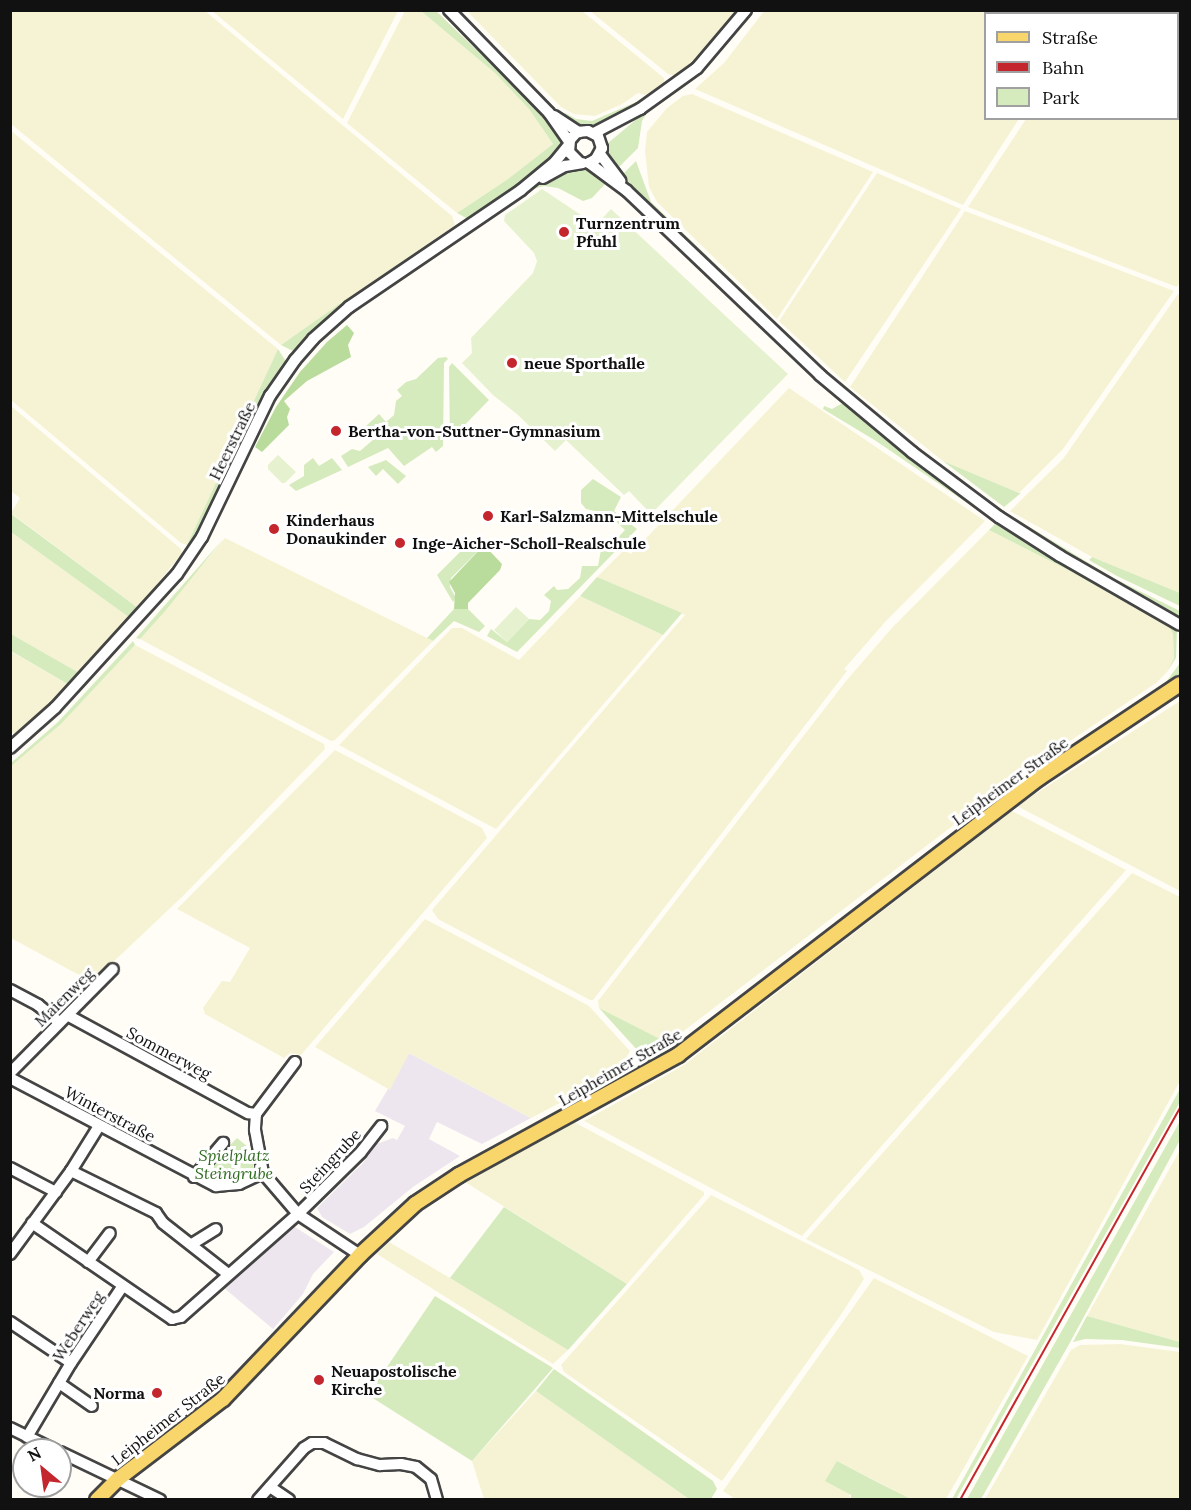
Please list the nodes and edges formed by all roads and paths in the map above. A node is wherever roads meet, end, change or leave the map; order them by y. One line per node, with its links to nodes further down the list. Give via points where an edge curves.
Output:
1 (450, 10): 3 (street)
2 (746, 10): 5 (street, via 697,68)
3 (549, 113): 4 (street); 6 (street)
4 (579, 132): 5 (street); 6 (street)
5 (597, 137): 7 (street)
6 (569, 144): 8 (street, via 572,157); 9 (street, Heerstraße, via 555,162)
7 (600, 154): 8 (street); 10 (street)
8 (584, 162): 9 (street, Heerstraße, via 565,166); 10 (street)
9 (521, 190): 13 (street, Heerstraße, via 349,308 313,339 270,396 206,528 177,574 55,708)
10 (627, 191): 11 (street, via 820,375 912,452 1060,556)
11 (1177, 622)
12 (1180, 684): 35 (main road, Leipheimer Straße, via 1039,778 678,1055 439,1187)
13 (10, 748)
14 (114, 969): 16 (street, Maienweg)
15 (10, 990): 16 (street, Sommerweg)
16 (64, 1019): 18 (street, Maienweg); 20 (street, Sommerweg)
17 (295, 1062): 20 (street)
18 (10, 1073)
19 (10, 1078): 21 (street, Winterstraße)
20 (256, 1114): 26 (street)
21 (99, 1126): 25 (street); 27 (street, Winterstraße)
22 (381, 1126): 29 (street, Steingrube, via 361,1152)
23 (223, 1143): 27 (street)
24 (10, 1168): 28 (street)
25 (71, 1171): 28 (street); 33 (street, via 142,1205)
26 (263, 1173): 27 (street, Winterstraße, via 239,1184 216,1186); 29 (street)
27 (195, 1177)
28 (56, 1192): 30 (street)
29 (298, 1214): 35 (street); 37 (street, Steingrube)
30 (32, 1223): 34 (street); 36 (street)
31 (216, 1229): 33 (street)
32 (110, 1233): 36 (street)
33 (192, 1244): 37 (street)
34 (10, 1254)
35 (360, 1255): 46 (main road, Leipheimer Straße, via 223,1399)
36 (88, 1262): 38 (street)
37 (228, 1274): 38 (street, Steingrube, via 181,1317 172,1319)
38 (122, 1287): 40 (street, Weberweg)
39 (10, 1322): 40 (street)
40 (71, 1363): 41 (street, Weberweg)
41 (59, 1383): 42 (street, Weberweg); 44 (street, Weberweg)
42 (92, 1406)
43 (10, 1428): 44 (street)
44 (27, 1437)
45 (72, 1458): 46 (street)
46 (118, 1479): 48 (street); 49 (main road, Leipheimer Straße)
47 (270, 1487): 51 (street); 52 (street); 53 (street, via 304,1448 324,1443 357,1459 416,1467 431,1479)
48 (142, 1495): 50 (street)
49 (97, 1500)
50 (160, 1500)
51 (258, 1500)
52 (289, 1500)
53 (437, 1500)

